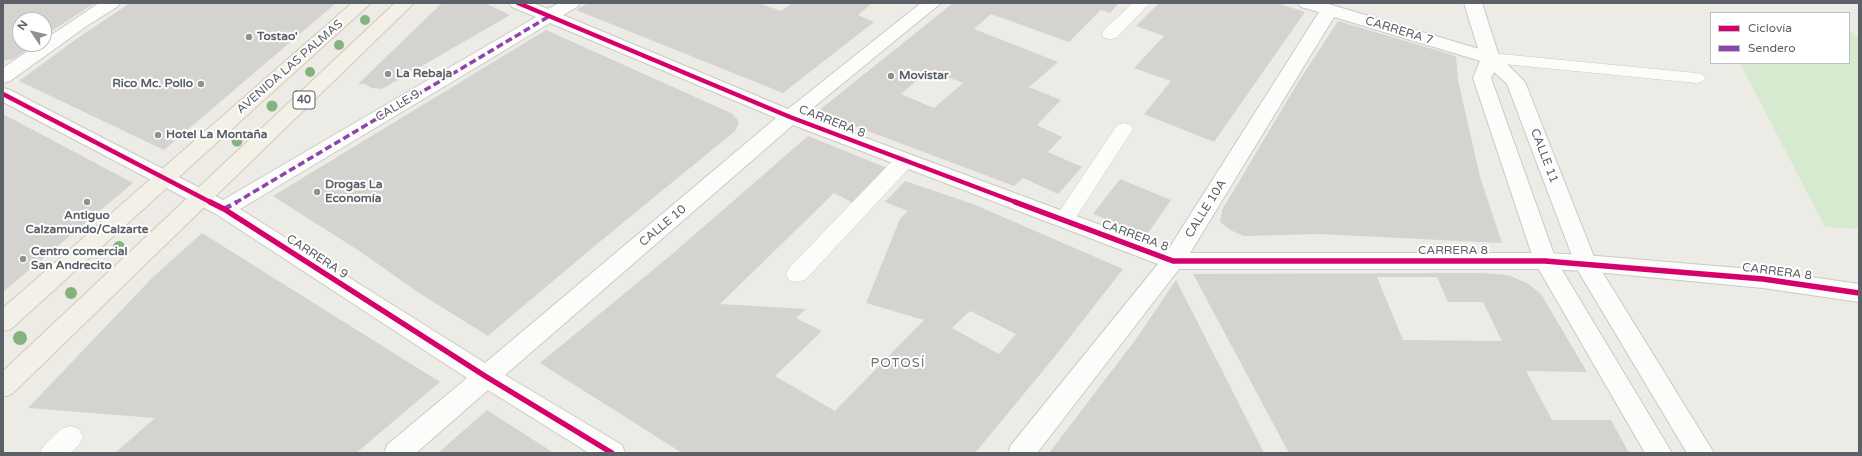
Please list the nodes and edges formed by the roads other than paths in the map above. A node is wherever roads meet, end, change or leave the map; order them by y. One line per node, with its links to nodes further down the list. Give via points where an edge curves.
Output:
1 (111, 3): 14 (street)
2 (362, 3): 20 (main road, AVENIDA LAS PALMAS)
3 (405, 3): 21 (main road, 40)
4 (518, 3): 11 (street, CARRERA 8)
5 (572, 3): 11 (street, CALLE 9)
6 (932, 3): 17 (street, CALLE 10)
7 (1142, 3): 12 (lane)
8 (1307, 3): 10 (street, CARRERA 7)
9 (1473, 3): 13 (street)
10 (1329, 10): 13 (street, CARRERA 7); 24 (street, CALLE 10A)
11 (548, 17): 17 (street, CARRERA 8); 22 (street, CALLE 9)
12 (1110, 34)
13 (1490, 58): 15 (lane); 25 (street, via 1482,78); 26 (street, CALLE 11, via 1516,82)
14 (3, 77)
15 (1696, 78)
16 (3, 94): 20 (street, CARRERA 9)
17 (790, 117): 19 (street, CARRERA 8); 30 (street, CALLE 10)
18 (1124, 129): 23 (lane)
19 (905, 160): 23 (street, CARRERA 8); 27 (lane)
20 (165, 178): 21 (street, CARRERA 9); 29 (main road, AVENIDA LAS PALMAS)
21 (202, 197): 22 (street, CARRERA 9); 31 (main road, 40)
22 (224, 209): 30 (street, CARRERA 9)
23 (1064, 220): 24 (street, CARRERA 8)
24 (1173, 261): 25 (street, CARRERA 8); 34 (street, CALLE 10A)
25 (1545, 261): 26 (street, CARRERA 8); 35 (street)
26 (1584, 263): 28 (street, CARRERA 8, via 1764,279); 36 (street, CALLE 11)
27 (797, 274)
28 (1859, 293)
29 (3, 322)
30 (485, 376): 32 (street, CALLE 10); 33 (street, CARRERA 9)
31 (3, 387)
32 (397, 453)
33 (612, 453)
34 (1021, 453)
35 (1659, 453)
36 (1701, 453)

